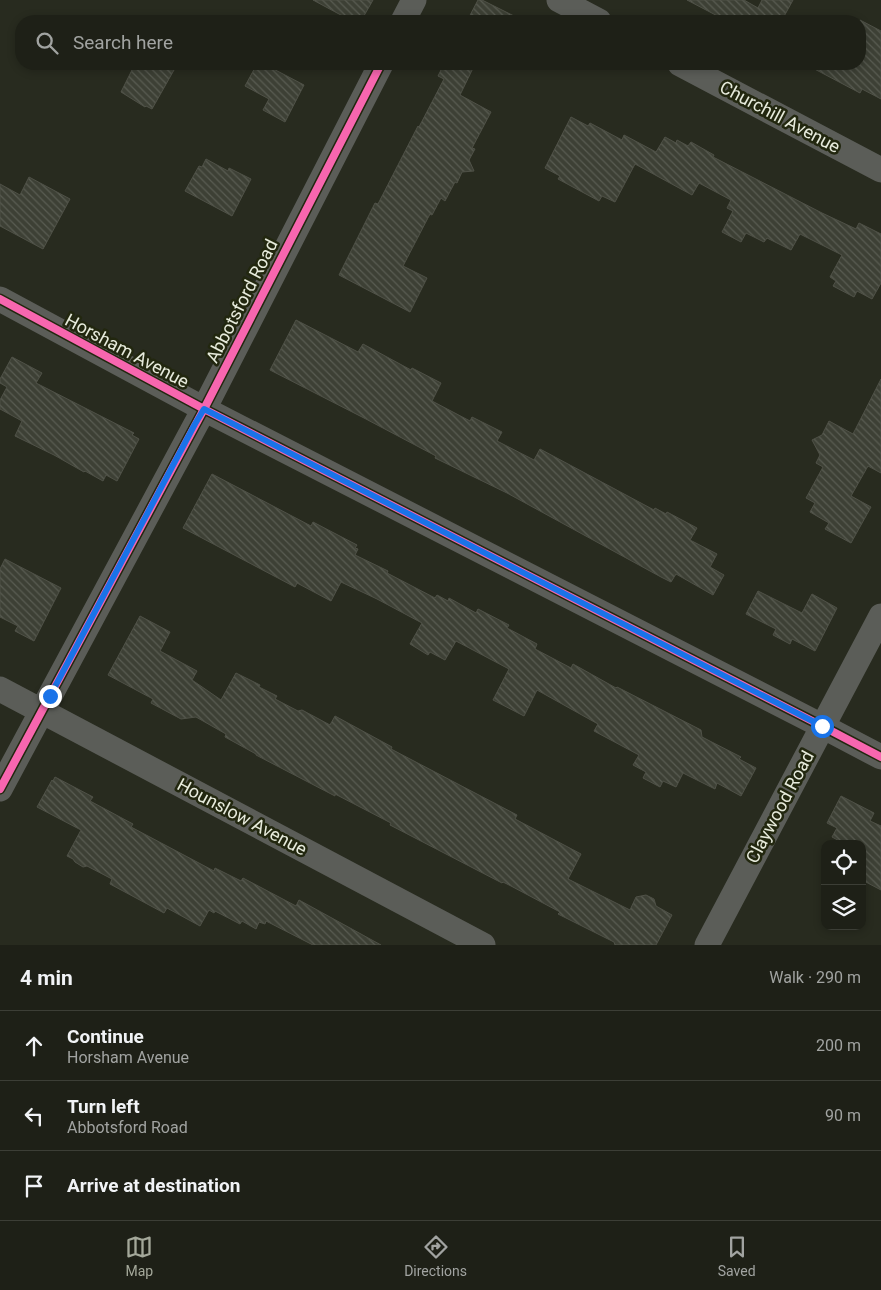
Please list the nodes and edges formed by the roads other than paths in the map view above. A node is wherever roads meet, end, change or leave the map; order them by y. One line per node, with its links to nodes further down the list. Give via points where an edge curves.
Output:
1 (414, 0): 3 (street)
2 (559, 0): 4 (street)
3 (406, 15)
4 (588, 15)
5 (378, 70): 9 (street, Abbotsford Road)
6 (691, 70): 7 (street, Churchill Avenue)
7 (881, 170)
8 (0, 299): 9 (street, Horsham Avenue)
9 (204, 409): 12 (street, Abbotsford Road); 13 (street, Horsham Avenue)
10 (881, 616): 13 (street, Claywood Road)
11 (0, 689): 12 (street, Hounslow Avenue)
12 (42, 711): 15 (street, Abbotsford Road); 16 (street, Hounslow Avenue)
13 (822, 726): 14 (street, Horsham Avenue); 17 (street, Claywood Road)
14 (881, 757)
15 (0, 789)
16 (483, 945)
17 (707, 945)

